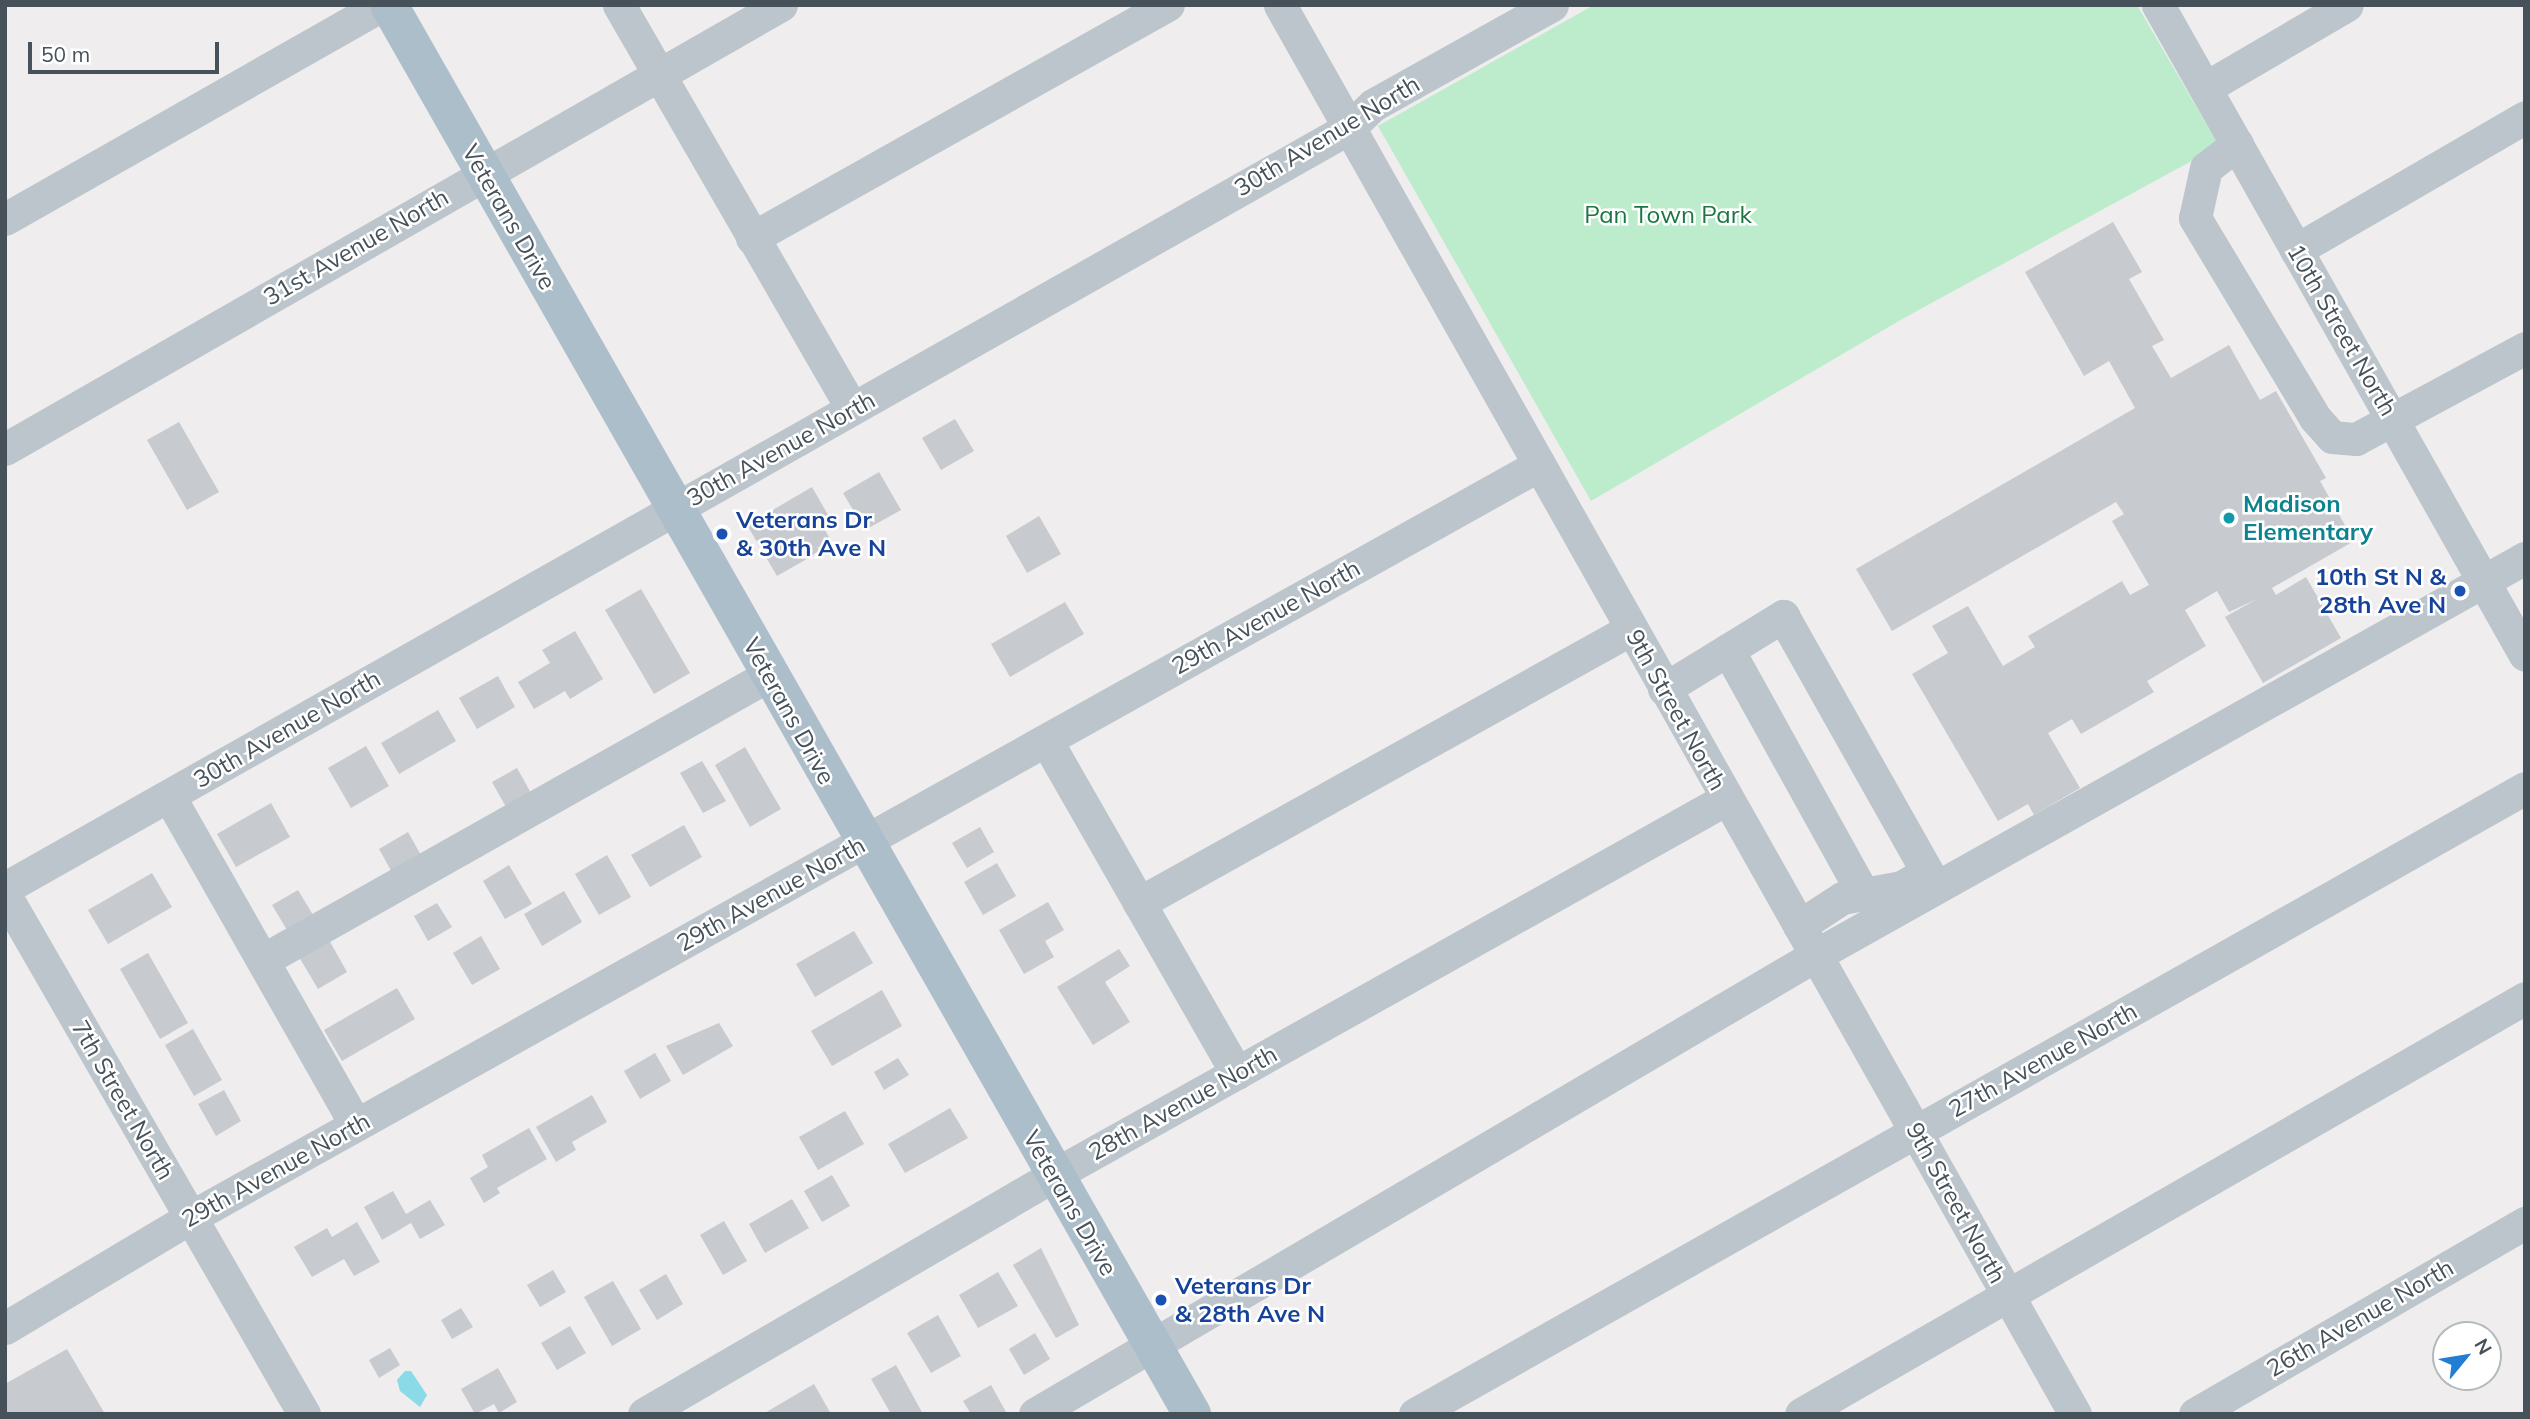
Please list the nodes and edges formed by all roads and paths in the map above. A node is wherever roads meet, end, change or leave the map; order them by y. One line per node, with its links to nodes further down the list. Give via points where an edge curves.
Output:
1 (381, 5): 16 (street)
2 (389, 5): 15 (main road, Veterans Drive)
3 (619, 5): 10 (street)
4 (781, 5): 10 (street, 31st Avenue North)
5 (1168, 5): 17 (street)
6 (1280, 5): 13 (street, 9th Street North)
7 (1552, 5): 13 (street, 30th Avenue North, via 1373,105)
8 (2158, 5): 11 (street, 10th Street North)
9 (2347, 5): 11 (street)
10 (657, 75): 15 (street, 31st Avenue North); 17 (street)
11 (2205, 88): 14 (street, 10th Street North)
12 (2525, 117): 18 (street)
13 (1349, 128): 20 (street, 30th Avenue North); 23 (street, 9th Street North)
14 (2237, 144): 18 (street, 10th Street North); 21 (street, via 2206,168 2195,218 2308,408 2332,437 2356,439)
15 (484, 173): 22 (street, 31st Avenue North); 24 (main road, Veterans Drive)
16 (5, 219)
17 (752, 237): 20 (street)
18 (2296, 250): 21 (street, 10th Street North)
19 (2525, 348): 21 (street)
20 (852, 409): 24 (street, 30th Avenue North)
21 (2394, 420): 26 (street, 10th Street North)
22 (5, 449)
23 (1539, 465): 27 (street, 9th Street North); 32 (street, 29th Avenue North)
24 (675, 509): 30 (main road, Veterans Drive); 34 (street, 30th Avenue North)
25 (2525, 558): 26 (street)
26 (2483, 581): 29 (street, 10th Street North); 42 (street)
27 (1631, 629): 31 (street, 9th Street North); 40 (street)
28 (1728, 650): 31 (street); 38 (street); 38 (street, via 1783,616 1927,872 1902,887)
29 (2525, 655)
30 (769, 675): 36 (main road, Veterans Drive); 43 (street)
31 (1664, 690): 35 (street, 9th Street North)
32 (1046, 740): 36 (street, 29th Avenue North); 40 (street)
33 (2525, 788): 47 (street, 27th Avenue North)
34 (169, 796): 37 (street, 30th Avenue North); 43 (street)
35 (1726, 799): 41 (street, 9th Street North); 45 (street, 28th Avenue North)
36 (863, 842): 46 (street, 29th Avenue North); 48 (main road, Veterans Drive)
37 (5, 888)
38 (1862, 892): 41 (street)
39 (5, 895): 49 (street, 7th Street North)
40 (1139, 903): 45 (street)
41 (1799, 926): 42 (street, 9th Street North)
42 (1816, 955): 47 (street, 9th Street North); 53 (street)
43 (263, 960): 46 (street)
44 (2525, 998): 51 (street)
45 (1237, 1073): 48 (street, 28th Avenue North)
46 (356, 1125): 49 (street, 29th Avenue North)
47 (1916, 1132): 51 (street, 9th Street North); 58 (street, 27th Avenue North)
48 (1054, 1175): 53 (main road, Veterans Drive); 55 (street, 28th Avenue North)
49 (191, 1217): 52 (street, 29th Avenue North); 54 (street, 7th Street North)
50 (2525, 1223): 61 (street, 26th Avenue North)
51 (2008, 1295): 59 (street); 60 (street, 9th Street North)
52 (5, 1328)
53 (1153, 1346): 56 (street); 57 (main road, Veterans Drive)
54 (304, 1414)
55 (645, 1414)
56 (1035, 1414)
57 (1192, 1414)
58 (1415, 1414)
59 (1801, 1414)
60 (2075, 1414)
61 (2195, 1414)

